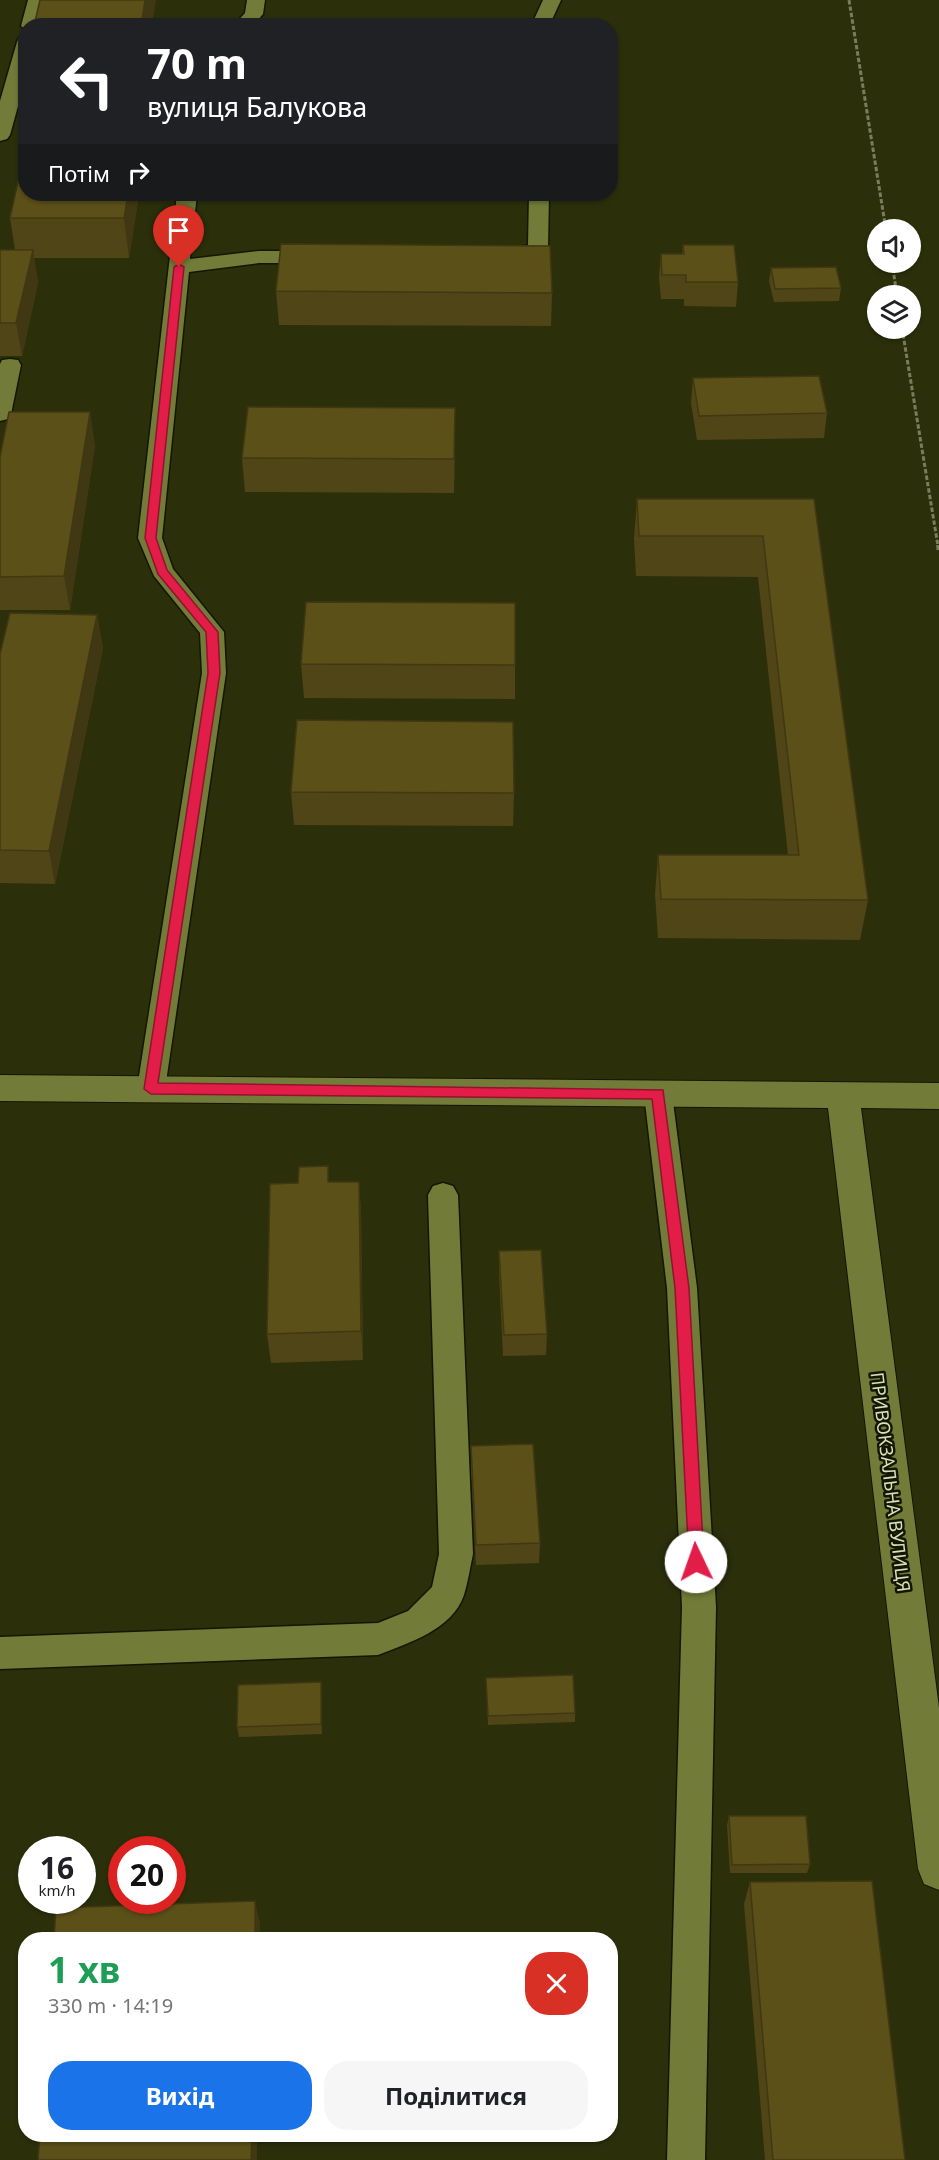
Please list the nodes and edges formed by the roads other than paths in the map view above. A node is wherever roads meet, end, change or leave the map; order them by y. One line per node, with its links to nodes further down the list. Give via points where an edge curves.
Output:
1 (37, 0): 4 (lane)
2 (256, 0): 5 (lane)
3 (552, 0): 6 (lane)
4 (32, 18)
5 (250, 18)
6 (544, 18)
7 (18, 71): 8 (lane)
8 (0, 135)
9 (186, 201): 13 (lane)
10 (539, 201): 12 (lane, via 538,248 513,258)
11 (340, 257): 13 (lane, via 259,257)
12 (490, 257)
13 (179, 267): 17 (lane, via 150,538 162,572 212,632 214,673)
14 (10, 365): 15 (lane)
15 (0, 414)
16 (0, 1088): 17 (street)
17 (151, 1089): 18 (street)
18 (658, 1094): 19 (street); 24 (lane, via 682,1288 699,1607)
19 (843, 1095): 20 (street); 23 (street, ПРИВОКЗАЛЬНА ВУЛИЦЯ)
20 (939, 1096)
21 (443, 1195): 22 (lane, via 456,1554 447,1595 420,1622 378,1639)
22 (0, 1653)
23 (939, 1869)
24 (686, 2160)

